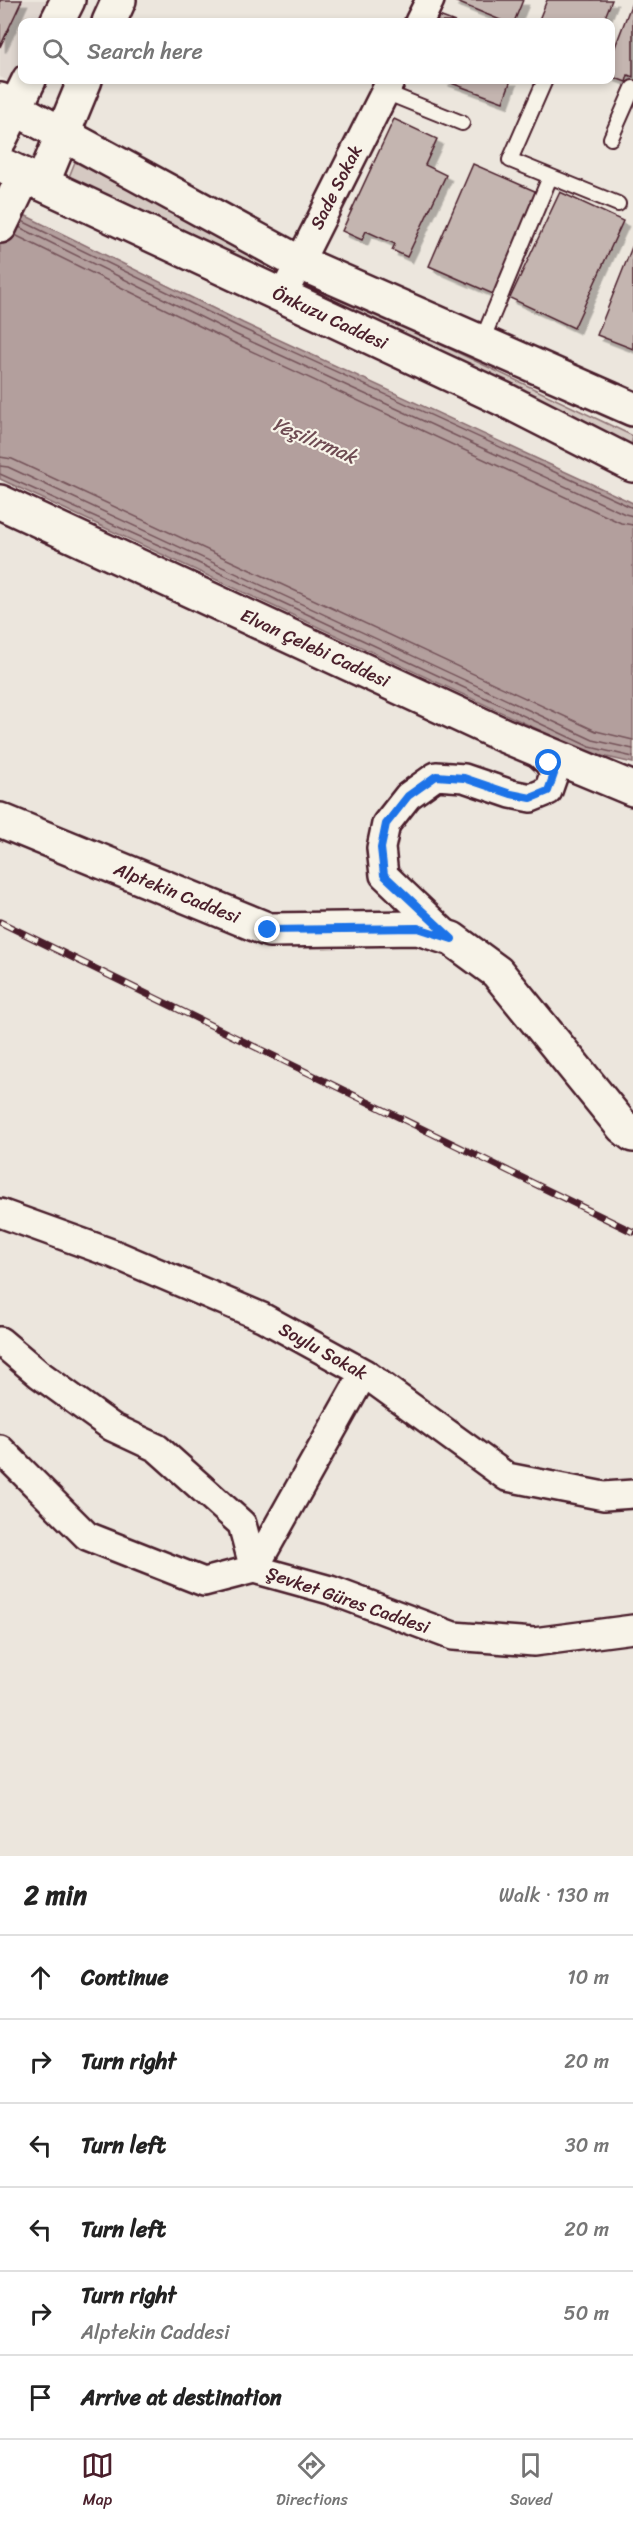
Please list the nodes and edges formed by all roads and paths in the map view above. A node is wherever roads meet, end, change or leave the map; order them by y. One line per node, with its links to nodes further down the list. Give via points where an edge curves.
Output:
1 (68, 0): 4 (street)
2 (119, 0): 5 (street)
3 (430, 0): 6 (street)
4 (59, 18)
5 (111, 18)
6 (421, 18)
7 (83, 84): 13 (street)
8 (543, 84): 17 (lane, via 510,160)
9 (388, 86): 12 (lane); 20 (street, Sade Sokak)
10 (633, 88): 14 (lane)
11 (15, 96): 13 (street, Önkuzu Caddesi); 15 (street)
12 (462, 123)
13 (62, 133): 16 (street); 20 (street, Önkuzu Caddesi)
14 (611, 138)
15 (0, 139)
16 (22, 175): 19 (street); 21 (street, Önkuzu Caddesi)
17 (550, 177): 18 (lane); 22 (lane)
18 (618, 204)
19 (0, 226)
20 (298, 262): 21 (street, Sade Sokak); 22 (street, Önkuzu Caddesi)
21 (282, 295): 24 (street, Önkuzu Caddesi)
22 (481, 343): 23 (street, Önkuzu Caddesi)
23 (633, 409)
24 (633, 465)
25 (0, 502): 26 (street, Elvan Çelebi Caddesi)
26 (532, 748): 27 (street, Elvan Çelebi Caddesi); 29 (street, via 549,763 554,774 548,791 531,798 464,778 436,776 408,796 386,824 381,848 384,875)
27 (633, 789)
28 (0, 820): 29 (street, Alptekin Caddesi, via 268,930 418,928)
29 (452, 939): 30 (street, Alptekin Caddesi, via 497,972)
30 (633, 1135)
31 (0, 1213): 33 (street, Soylu Sokak, via 114,1254 262,1317)
32 (0, 1341): 36 (street, via 112,1427 157,1448 242,1524)
33 (364, 1373): 35 (street, Soylu Sokak, via 507,1477 604,1496); 36 (street)
34 (0, 1449): 36 (street, Şevket Güres Caddesi, via 87,1536 204,1582)
35 (633, 1494)
36 (254, 1569): 37 (street, Şevket Güres Caddesi, via 330,1590 453,1636 534,1642)
37 (633, 1629)

